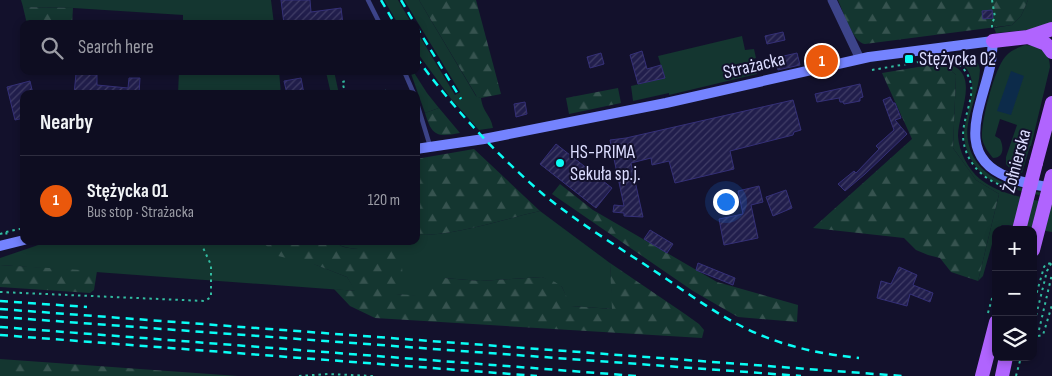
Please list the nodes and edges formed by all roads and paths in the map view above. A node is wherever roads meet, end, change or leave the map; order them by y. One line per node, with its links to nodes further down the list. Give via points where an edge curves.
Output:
1 (368, 0): 4 (lane)
2 (832, 0): 9 (street)
3 (992, 0): 7 (path, via 995,17)
4 (378, 20)
5 (1052, 29): 6 (main road)
6 (1028, 38): 7 (main road); 8 (main road, via 1046,44)
7 (993, 41): 9 (main road, Strażacka); 23 (main road, via 974,132 976,144 983,159 995,171)
8 (1052, 52)
9 (860, 59): 18 (main road, Strażacka, via 666,103)
10 (872, 70): 22 (path, via 938,58 959,64 971,84 964,145 977,170)
11 (406, 75): 14 (lane)
12 (346, 81): 13 (path, via 342,82)
13 (345, 90)
14 (412, 90)
15 (1052, 103): 24 (main road, Żołnierska, bridge)
16 (420, 113): 18 (lane)
17 (1016, 143): 19 (path)
18 (430, 147): 20 (main road, Strażacka)
19 (1030, 147)
20 (420, 149)
21 (1052, 176): 27 (main road, Żołnierska, bridge)
22 (997, 184)
23 (1052, 188)
24 (1020, 226)
25 (20, 229): 26 (path)
26 (6, 232)
27 (1037, 234)
28 (20, 241): 30 (main road)
29 (202, 245): 33 (path, via 212,265 211,297 205,301)
30 (0, 246)
31 (1052, 263): 34 (path, bridge, via 1044,267); 36 (path)
32 (1052, 274): 37 (path)
33 (0, 292)
34 (1037, 292)
35 (1052, 305): 38 (path, via 1043,335)
36 (1036, 316)
37 (1039, 330)
38 (1037, 335)
39 (992, 338): 44 (main road)
40 (1005, 361): 45 (main road)
41 (1020, 361): 46 (path)
42 (298, 376): 43 (path)
43 (373, 376)
44 (982, 376)
45 (1002, 376)
46 (1016, 376)

